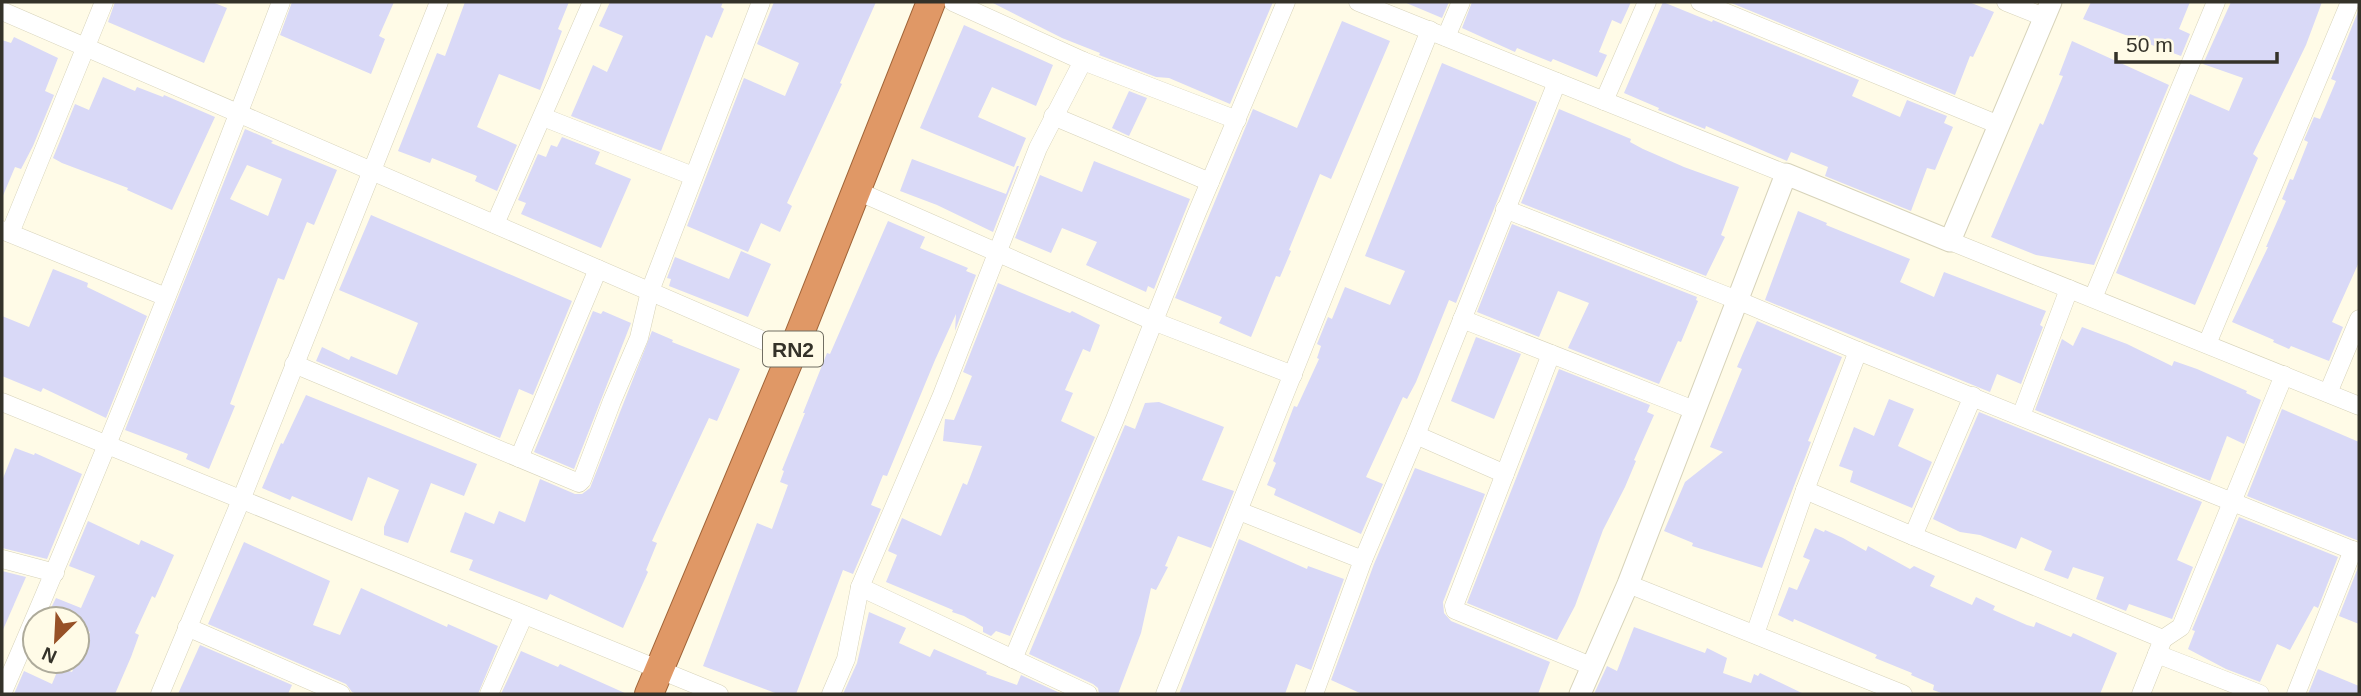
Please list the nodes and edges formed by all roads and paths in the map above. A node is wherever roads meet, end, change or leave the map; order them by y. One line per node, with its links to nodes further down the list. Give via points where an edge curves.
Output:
1 (104, 2): 20 (street)
2 (281, 2): 24 (street)
3 (439, 2): 29 (street)
4 (592, 2): 26 (street)
5 (761, 2): 31 (street)
6 (931, 2): 33 (highway, RN2)
7 (953, 2): 21 (street)
8 (1286, 2): 27 (street)
9 (1358, 2): 16 (street)
10 (1461, 2): 19 (street)
11 (1647, 2): 23 (street)
12 (1700, 2): 28 (street)
13 (2006, 2): 17 (street)
14 (2216, 2): 43 (street)
15 (2350, 2): 48 (street)
16 (1383, 6): 19 (street)
17 (2047, 10): 28 (street)
18 (2, 11): 20 (street)
19 (1438, 34): 22 (street); 53 (street)
20 (85, 47): 24 (street); 36 (street)
21 (1083, 61): 25 (street); 27 (street)
22 (1557, 82): 23 (street); 34 (street)
23 (1604, 101): 30 (street)
24 (239, 114): 29 (street); 42 (street)
25 (1053, 116): 32 (street); 38 (street)
26 (543, 117): 31 (street); 35 (street)
27 (1237, 120): 32 (street)
28 (1999, 125): 37 (street)
29 (371, 171): 35 (street); 52 (street)
30 (1786, 174): 37 (street); 44 (street)
31 (693, 176): 41 (street)
32 (1210, 182): 47 (street)
33 (855, 190): 38 (street); 50 (highway, RN2)
34 (1505, 209): 44 (street); 45 (street)
35 (495, 224): 39 (street)
36 (6, 232): 42 (street)
37 (1950, 241): 40 (street)
38 (998, 253): 47 (street); 75 (street)
39 (598, 269): 41 (street); 63 (street)
40 (2070, 289): 43 (street); 60 (street)
41 (650, 291): 50 (street); 63 (street, via 639,338 582,480 575,484)
42 (166, 297): 62 (street)
43 (2093, 298): 48 (street)
44 (1737, 300): 49 (street); 59 (street)
45 (1462, 319): 51 (street); 61 (street)
46 (2359, 319): 55 (street)
47 (1153, 321): 53 (street); 80 (street)
48 (2207, 344): 54 (street)
49 (1858, 351): 56 (street); 65 (street)
50 (792, 353): 82 (highway, RN2)
51 (1551, 354): 59 (street); 64 (street)
52 (293, 364): 63 (street); 66 (street)
53 (1293, 375): 68 (street)
54 (2284, 375): 55 (street); 67 (street)
55 (2328, 393): 58 (street)
56 (1973, 396): 60 (street); 69 (street)
57 (2, 402): 62 (street)
58 (2359, 406)
59 (1694, 410): 74 (street)
60 (2021, 416): 67 (street)
61 (1416, 435): 64 (street); 72 (street)
62 (106, 445): 66 (street); 73 (street)
63 (519, 458)
64 (1505, 474): 81 (street, via 1455,610)
65 (1805, 490): 69 (street); 78 (street)
66 (241, 500): 76 (street); 77 (street)
67 (2233, 501): 70 (street); 79 (street, via 2181,627)
68 (1239, 511): 72 (street); 91 (street)
69 (1913, 536): 79 (street)
70 (2356, 551): 97 (street)
71 (2, 559): 73 (street)
72 (1363, 560): 92 (street)
73 (55, 573): 84 (street)
74 (1628, 584): 78 (street); 81 (street)
75 (860, 587): 80 (street); 89 (street, via 846,659)
76 (524, 615): 82 (street); 87 (street)
77 (187, 627): 83 (street); 85 (street)
78 (1755, 634): 94 (street)
79 (2160, 646): 95 (street); 96 (street)
80 (1013, 659): 90 (street)
81 (1591, 666): 93 (street)
82 (654, 682): 88 (street)
83 (312, 689): 86 (street)
84 (2, 694)
85 (160, 694)
86 (341, 694)
87 (489, 694)
88 (719, 694)
89 (831, 694)
90 (1088, 694)
91 (1165, 694)
92 (1314, 694)
93 (1580, 694)
94 (1903, 694)
95 (2141, 694)
96 (2260, 694)
97 (2296, 694)

